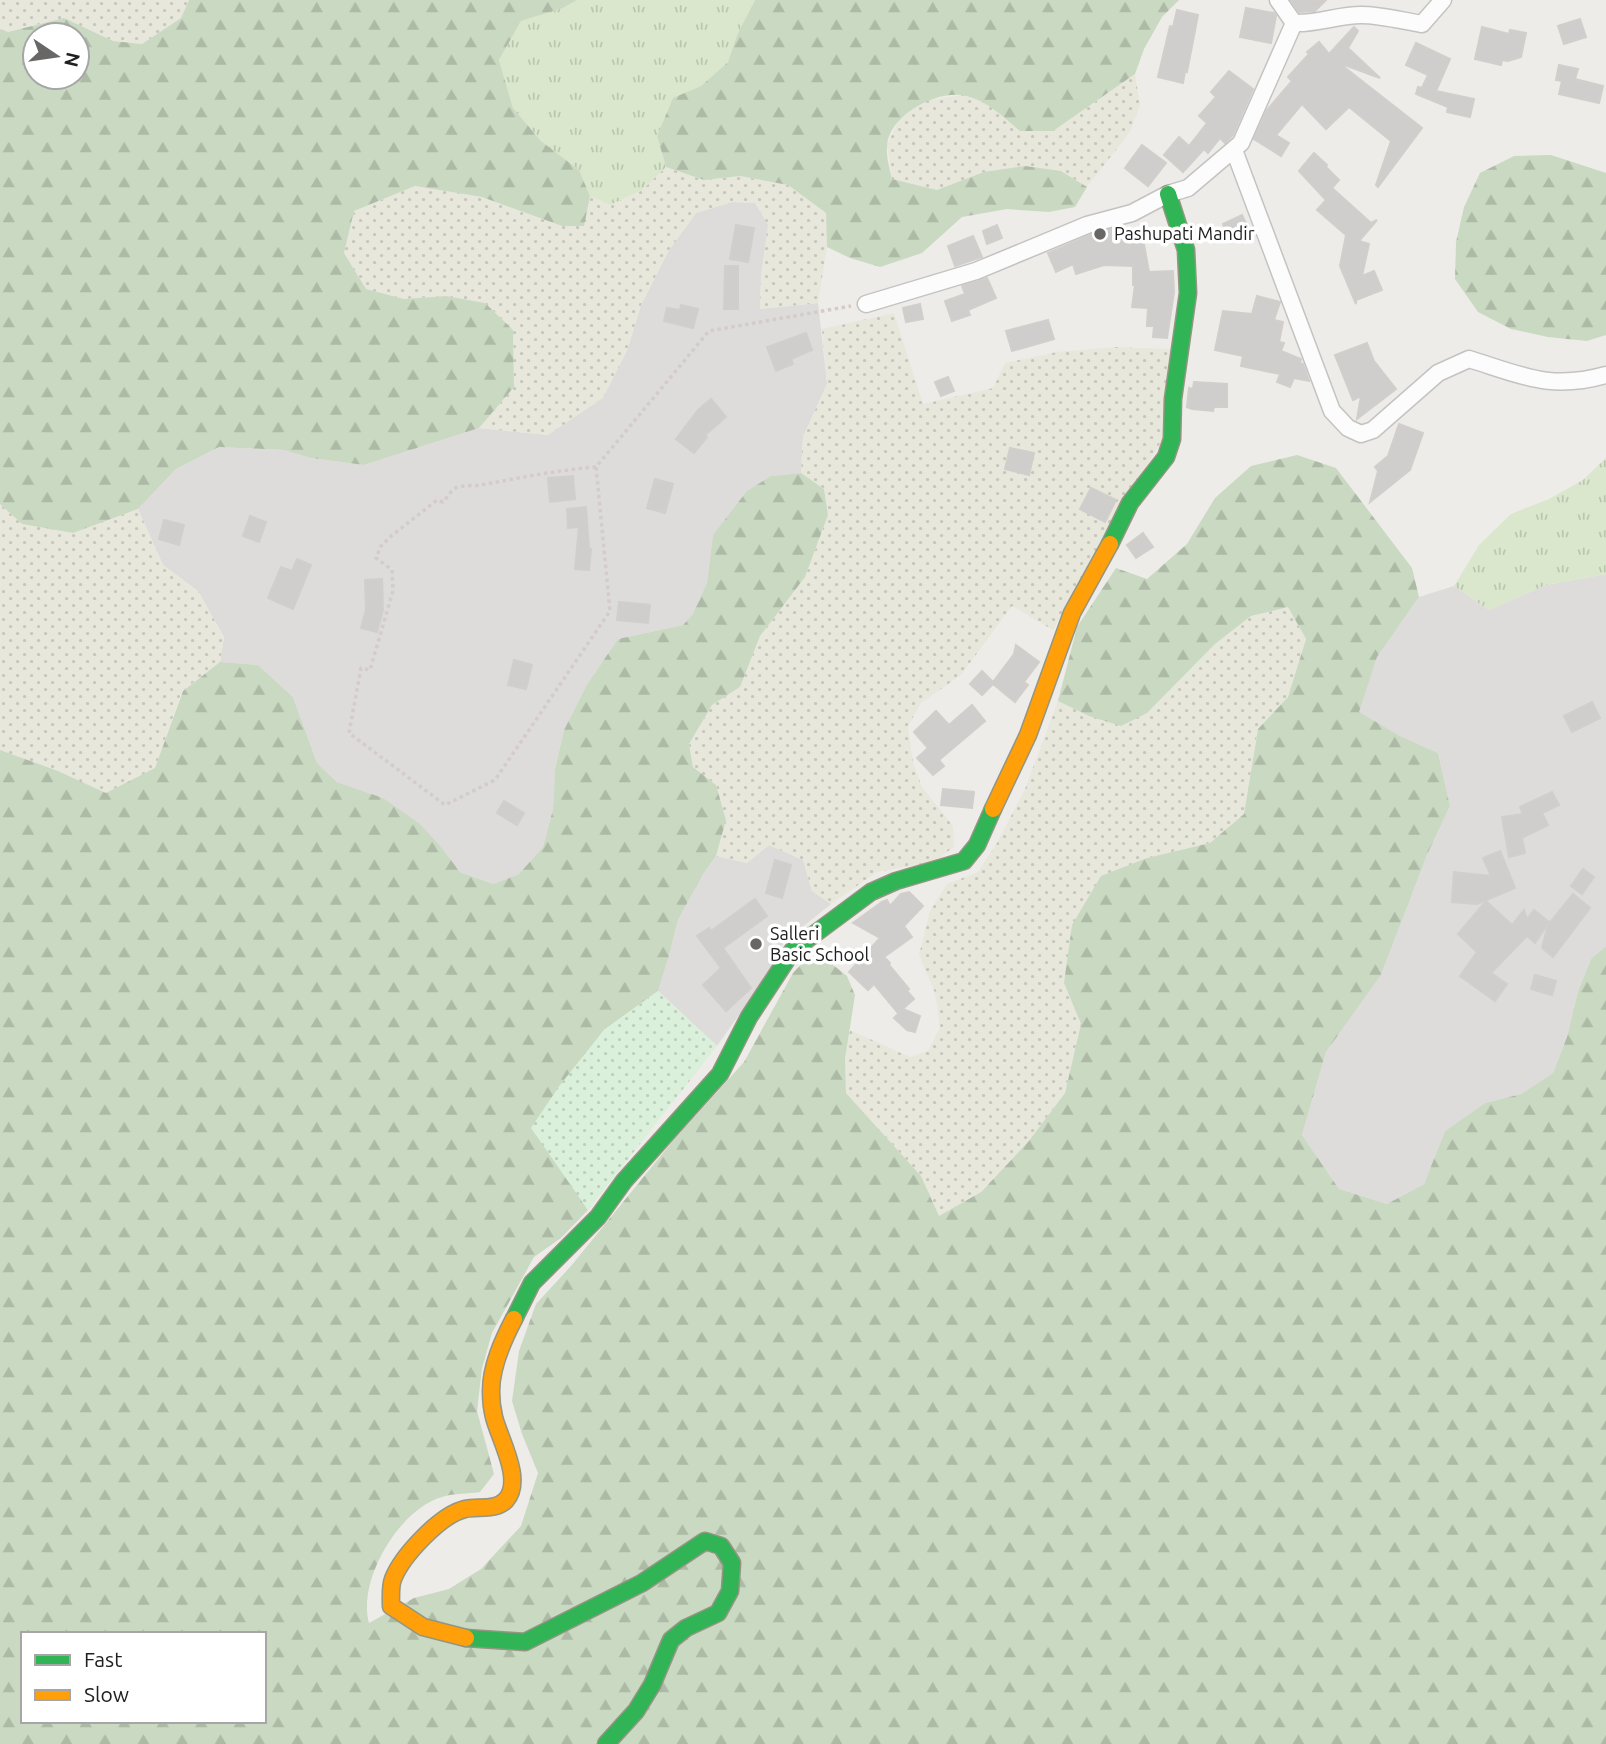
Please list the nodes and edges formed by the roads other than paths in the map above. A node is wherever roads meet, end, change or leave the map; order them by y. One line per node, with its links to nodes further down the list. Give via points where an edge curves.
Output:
1 (1278, 0): 3 (street)
2 (1443, 0): 3 (street, via 1422,24 1364,15)
3 (1294, 23): 4 (street, via 1241,144)
4 (1234, 150): 5 (street, via 1188,188); 7 (street, via 1332,411 1348,428 1360,434 1373,430 1438,373 1469,359 1545,382 1581,382)
5 (1168, 194): 6 (street, via 1132,214 1087,225 976,271); 8 (street, via 1186,250 1188,293 1172,439 1166,457 1130,503 1072,613 1032,725 977,845 964,861 871,892 793,950 749,1017 720,1074 624,1181 598,1217 532,1283 497,1358 491,1388 494,1417 510,1463 512,1486 506,1500 493,1507 463,1509 442,1522 403,1560 392,1582 391,1606 423,1628 468,1639 526,1642 642,1583 705,1541 721,1546 732,1563 730,1591 718,1613 671,1640 636,1711)
6 (866, 304)
7 (1606, 374)
8 (606, 1744)

